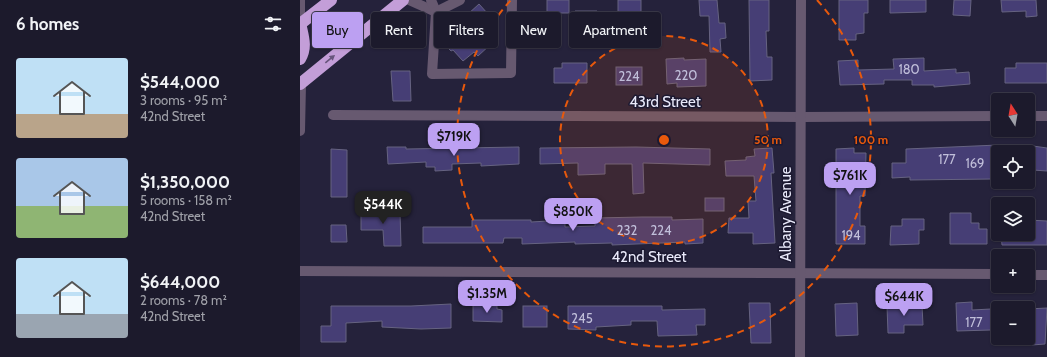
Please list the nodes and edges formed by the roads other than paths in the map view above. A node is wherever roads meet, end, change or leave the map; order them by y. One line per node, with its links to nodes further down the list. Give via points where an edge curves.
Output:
1 (300, 0): 10 (street)
2 (331, 0): 10 (highway)
3 (403, 0): 13 (highway, one-way to 3)
4 (409, 0): 9 (street)
5 (432, 0): 9 (street)
6 (460, 0): 9 (street)
7 (512, 0): 11 (street, via 511,73 432,74)
8 (801, 0): 18 (street, Albany Avenue)
9 (436, 12)
10 (300, 24): 12 (highway, via 305,44)
11 (434, 43)
12 (300, 59)
13 (300, 84): 19 (street)
14 (333, 116): 18 (street, 43rd Street)
15 (991, 116): 18 (street, 43rd Street)
16 (1035, 116): 17 (street)
17 (1047, 116)
18 (801, 118): 21 (street, Albany Avenue)
19 (300, 132)
20 (300, 271): 21 (street, 42nd Street)
21 (801, 272): 22 (street, 42nd Street); 25 (street, Albany Avenue)
22 (991, 274)
23 (1035, 275): 24 (street)
24 (1047, 275)
25 (800, 357)

